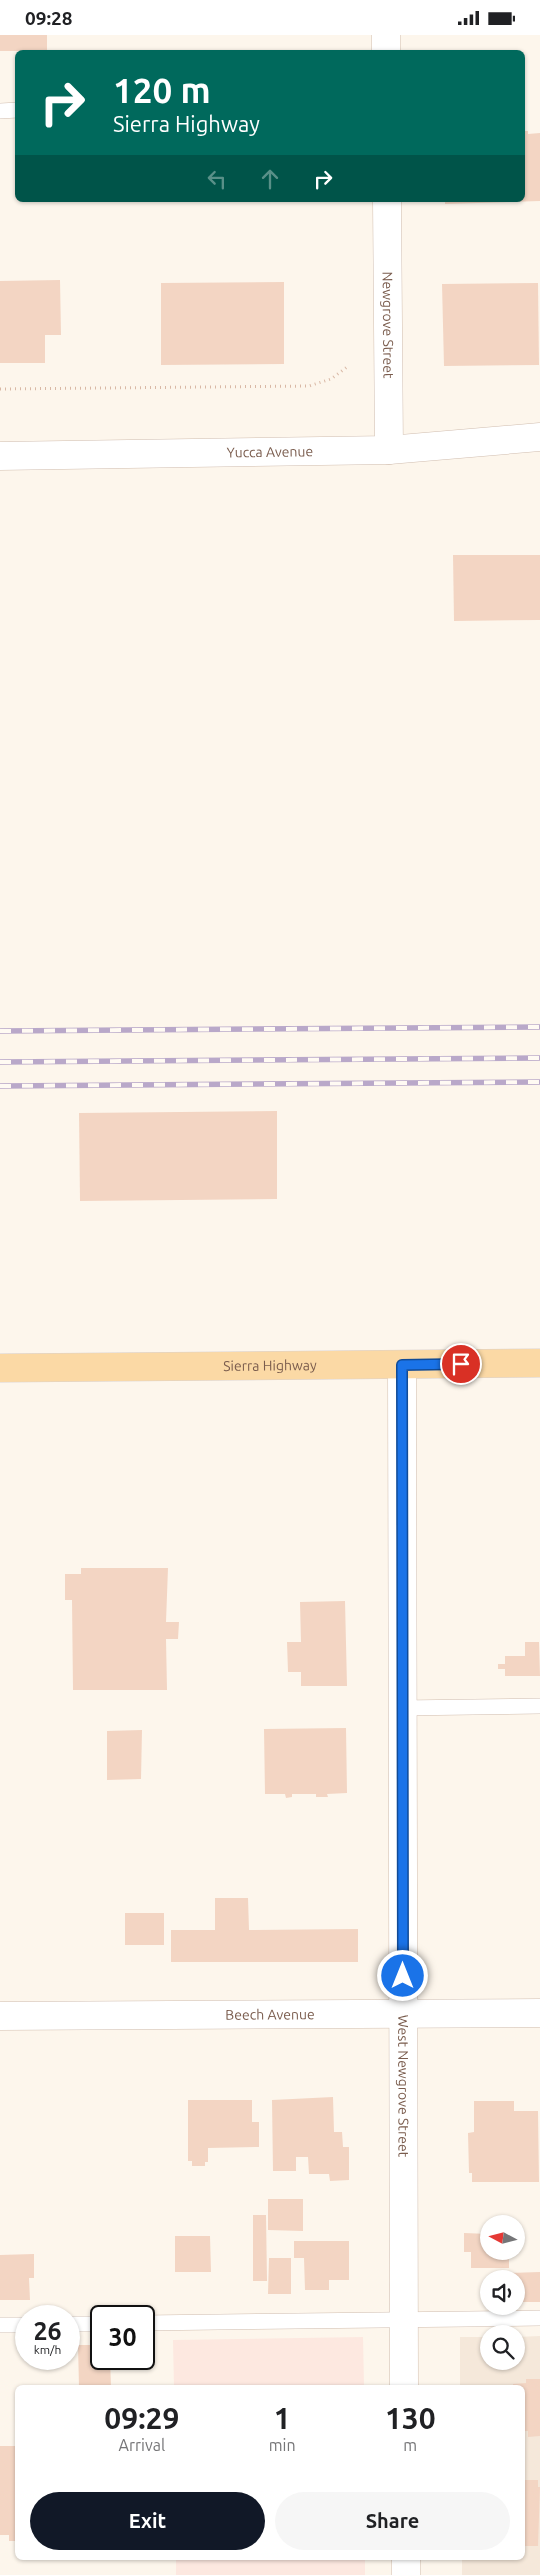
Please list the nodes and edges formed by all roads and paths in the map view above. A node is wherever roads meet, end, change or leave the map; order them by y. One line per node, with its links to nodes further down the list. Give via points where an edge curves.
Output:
1 (386, 35): 2 (street)
2 (386, 50)
3 (15, 110): 4 (lane)
4 (0, 111)
5 (387, 202): 9 (street, Newgrove Street)
6 (347, 367): 7 (path, via 330,379 309,386)
7 (0, 389)
8 (540, 437): 9 (street, Yucca Avenue)
9 (389, 450): 10 (street, Yucca Avenue)
10 (0, 456)
11 (540, 1363): 12 (main road, Sierra Highway)
12 (402, 1365): 13 (main road, Sierra Highway); 15 (street, West Newgrove Street)
13 (0, 1368)
14 (540, 1706): 15 (lane)
15 (402, 1707): 17 (street, West Newgrove Street)
16 (540, 2013): 17 (street, Beech Avenue)
17 (403, 2015): 18 (street, Beech Avenue); 20 (street, West Newgrove Street)
18 (0, 2016)
19 (540, 2318): 20 (lane)
20 (403, 2319): 21 (lane); 24 (street, West Newgrove Street)
21 (155, 2323)
22 (0, 2325): 23 (lane)
23 (15, 2325)
24 (404, 2385)
25 (406, 2560): 26 (street)
26 (406, 2575)

